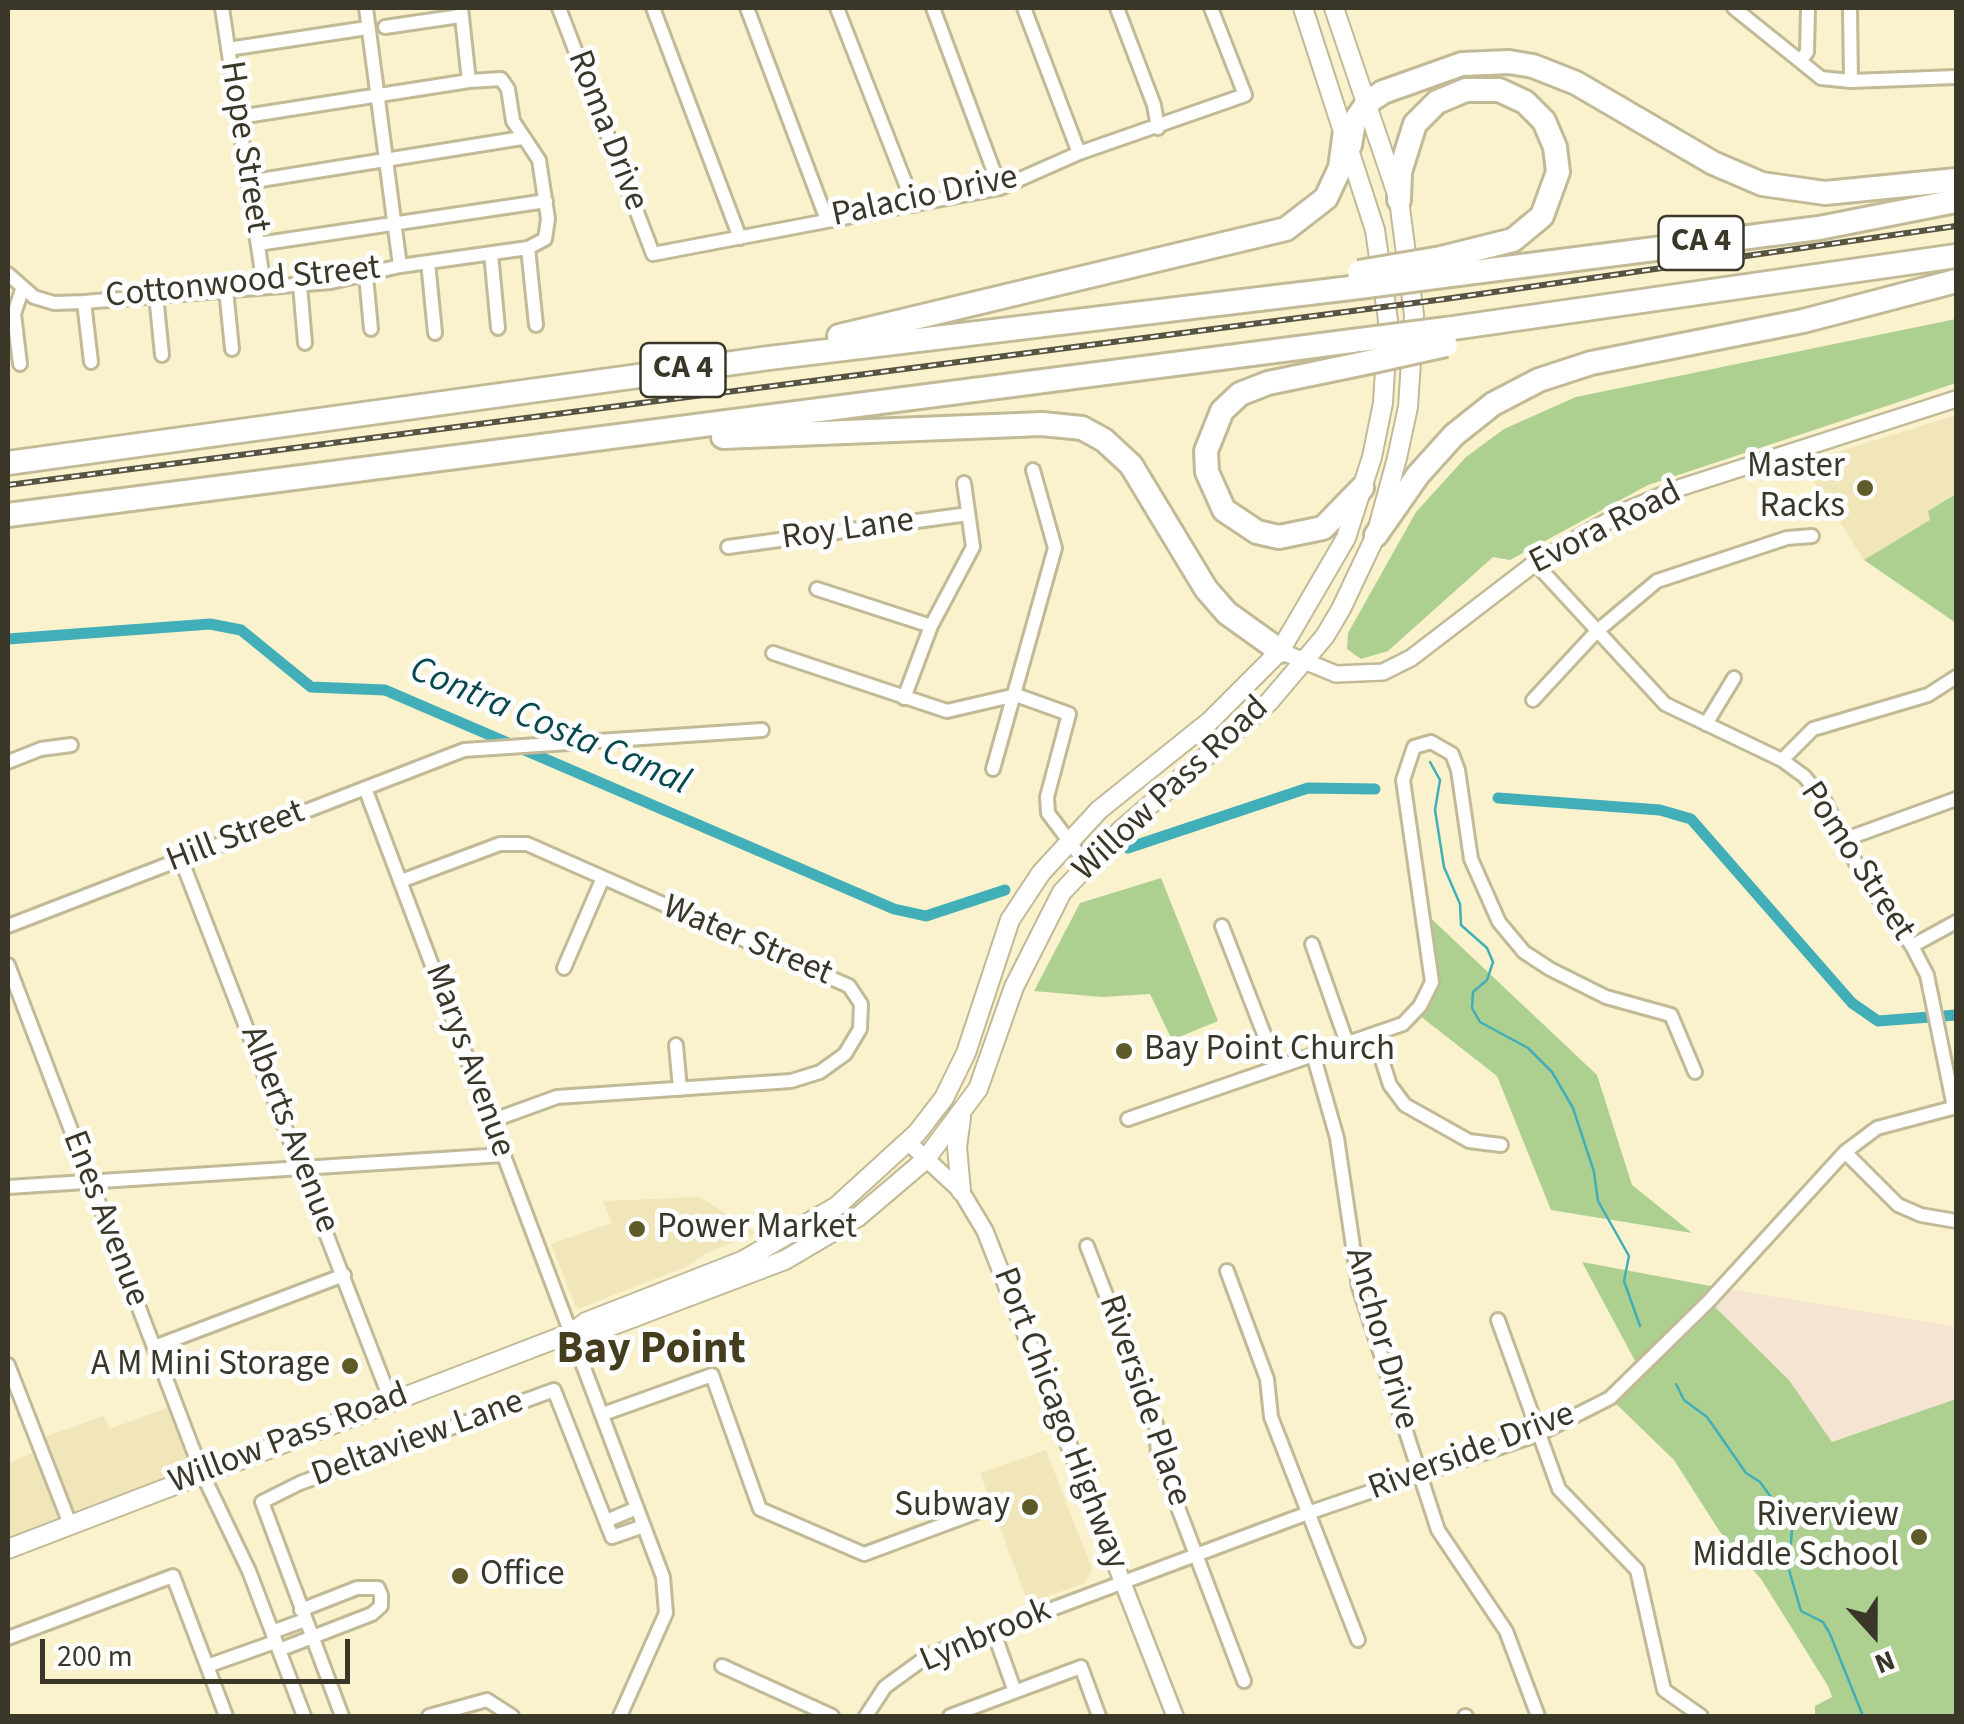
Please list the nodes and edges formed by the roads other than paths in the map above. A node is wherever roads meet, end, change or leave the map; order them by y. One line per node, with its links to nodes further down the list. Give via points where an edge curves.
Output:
1 (222, 8): 19 (street, Hope Street)
2 (366, 8): 18 (street)
3 (559, 8): 45 (street, Roma Drive)
4 (653, 8): 41 (street)
5 (747, 8): 39 (street)
6 (838, 8): 38 (street)
7 (933, 8): 34 (street)
8 (1024, 8): 30 (street)
9 (1116, 8): 27 (street)
10 (1211, 8): 27 (street, Palacio Drive, via 1245,95)
11 (1303, 8): 29 (main road, Willow Pass Road)
12 (1334, 8): 25 (main road, Willow Pass Road)
13 (1734, 8): 20 (street)
14 (1808, 8): 20 (street, via 1807,52)
15 (1850, 8): 23 (street)
16 (461, 12): 17 (street); 22 (street)
17 (386, 27)
18 (367, 28): 19 (street); 24 (street)
19 (228, 49): 26 (street, Hope Street)
20 (1800, 61): 23 (street, via 1821,78)
21 (1956, 77): 23 (street)
22 (469, 81): 24 (street); 28 (street, via 502,79)
23 (1851, 81)
24 (376, 95): 26 (street); 31 (street)
25 (1368, 102): 29 (highway); 32 (highway, via 1440,69 1509,62 1576,82 1713,163 1762,184 1825,193); 36 (main road, Willow Pass Road)
26 (240, 117): 33 (street, Hope Street)
27 (1158, 128): 30 (street, Palacio Drive)
28 (522, 138): 31 (street); 35 (street, via 539,160)
29 (1348, 138): 67 (highway, via 1326,198 1286,229 809,342); 75 (main road, Willow Pass Road, via 1375,230 1388,320 1382,403)
30 (1079, 153): 34 (street, Palacio Drive)
31 (386, 160): 33 (street); 40 (street)
32 (1956, 180)
33 (248, 182): 42 (street, Hope Street)
34 (1000, 188): 38 (street, Palacio Drive)
35 (546, 200): 40 (street); 43 (street, Cottonwood Street, via 545,238)
36 (1399, 200): 49 (highway, via 1414,124 1436,102 1466,90 1499,90 1544,121 1558,172 1542,216 1522,236); 78 (main road, Willow Pass Road, via 1414,315 1408,407)
37 (1956, 201): 49 (highway, CA 4, via 1819,228)
38 (914, 205): 39 (street, Palacio Drive)
39 (827, 220): 41 (street, Palacio Drive)
40 (395, 224): 42 (street); 48 (street)
41 (740, 238): 45 (street, Palacio Drive)
42 (258, 244): 54 (street, Hope Street)
43 (528, 248): 44 (street, Cottonwood Street); 59 (street)
44 (491, 253): 47 (street, Cottonwood Street); 60 (street)
45 (653, 254)
46 (1956, 256): 65 (highway, CA 4, bridge)
47 (428, 262): 48 (street, Cottonwood Street); 62 (street)
48 (400, 266): 51 (street, Cottonwood Street)
49 (1442, 267): 67 (highway, CA 4, bridge, via 1193,307)
50 (8, 274): 55 (street)
51 (366, 276): 53 (street, Cottonwood Street); 61 (street)
52 (1956, 282): 78 (highway, via 1539,380 1454,435)
53 (300, 284): 54 (street, Cottonwood Street); 63 (street)
54 (264, 286): 56 (street, Cottonwood Street)
55 (22, 290): 58 (street, Cottonwood Street, via 54,303); 69 (street, via 14,314)
56 (226, 290): 57 (street, Cottonwood Street); 64 (street)
57 (156, 296): 58 (street, Cottonwood Street); 66 (street)
58 (84, 302): 68 (street)
59 (536, 325)
60 (498, 328)
61 (371, 329)
62 (435, 334)
63 (306, 343)
64 (232, 349)
65 (1360, 352): 71 (highway, CA 4); 75 (highway, via 1240,394 1222,411 1206,451 1207,472 1224,510 1257,532 1279,537 1323,528)
66 (162, 355)
67 (768, 358): 72 (highway, CA 4)
68 (91, 362)
69 (20, 364)
70 (1956, 399): 81 (street, Evora Road, via 1668,492)
71 (660, 433): 77 (highway, CA 4); 85 (highway, via 731,438 1042,424 1082,428 1131,464 1206,590)
72 (8, 462)
73 (1033, 470): 90 (street, via 1055,548)
74 (964, 483): 76 (street)
75 (1362, 488): 85 (main road, Willow Pass Road, via 1330,571)
76 (968, 514): 80 (street, Roy Lane); 83 (street, via 973,547)
77 (8, 515)
78 (1376, 535): 87 (main road, Willow Pass Road, via 1341,609)
79 (1812, 536): 84 (street, via 1787,538 1656,582)
80 (728, 548)
81 (1535, 563): 84 (street, Pomo Street); 87 (street, Evora Road, via 1398,666 1352,676)
82 (817, 589): 83 (street)
83 (931, 626): 91 (street)
84 (1596, 632): 92 (street); 93 (street, Pomo Street, via 1665,704)
85 (1280, 651): 87 (street, Evora Road); 101 (main road, Willow Pass Road, via 1210,721)
86 (772, 653): 91 (street)
87 (1304, 663): 104 (main road, Willow Pass Road, via 1228,742)
88 (1956, 677): 96 (street, via 1928,694 1814,729)
89 (1734, 678): 93 (street)
90 (1016, 694): 91 (street, via 947,711); 98 (street); 101 (street, via 1069,714 1048,797 1048,814)
91 (904, 698)
92 (1532, 700)
93 (1706, 724): 96 (street, Pomo Street)
94 (762, 730): 99 (street, Hill Street, via 464,750)
95 (71, 746): 97 (street)
96 (1782, 760): 102 (street, Pomo Street, via 1824,800)
97 (8, 762)
98 (993, 769)
99 (365, 788): 103 (street, Hill Street); 106 (street, Marys Avenue)
100 (1956, 800): 102 (street)
101 (1068, 839): 104 (street); 125 (main road, Willow Pass Road, via 1010,920 966,1054 944,1098)
102 (1843, 840): 111 (street, Pomo Street)
103 (181, 859): 108 (street, Hill Street); 130 (street, Alberts Avenue)
104 (1087, 865): 122 (main road, Willow Pass Road, via 1062,892 1038,936 978,1088)
105 (602, 880): 106 (street, Water Street, via 527,844 500,844); 113 (street); 120 (street, Water Street, via 850,986 861,1004 860,1029 845,1054 820,1072 791,1081)
106 (401, 881): 124 (street, Marys Avenue)
107 (1956, 922): 111 (street)
108 (8, 926)
109 (1222, 926): 118 (street)
110 (1312, 944): 115 (street)
111 (1912, 946): 121 (street, Pomo Street, via 1932,996)
112 (8, 965): 131 (street, Enes Avenue)
113 (564, 968)
114 (1374, 1035): 115 (street); 119 (street, via 1403,1024 1432,982 1403,780 1414,747 1431,742 1452,754 1472,859 1500,922 1524,952 1550,969 1606,997 1671,1014); 126 (street, via 1390,1085 1405,1105 1469,1141)
115 (1346, 1044): 117 (street)
116 (676, 1045): 120 (street)
117 (1312, 1054): 118 (street); 146 (street, Anchor Drive, via 1337,1138 1359,1287)
118 (1276, 1065): 123 (street)
119 (1695, 1072)
120 (680, 1089): 124 (street, Water Street, via 556,1098)
121 (1955, 1107): 127 (street, Riverside Drive, via 1876,1128)
122 (962, 1112): 129 (main road, Willow Pass Road); 133 (main road)
123 (1128, 1119)
124 (491, 1122): 128 (street, Marys Avenue)
125 (908, 1143): 129 (street, Port Chicago Highway); 139 (main road, Willow Pass Road, via 796,1233)
126 (1501, 1145)
127 (1846, 1152): 134 (street, via 1898,1205); 144 (street, Riverside Drive, via 1641,1372 1610,1398)
128 (504, 1155): 130 (street); 139 (street, Marys Avenue)
129 (925, 1160): 133 (street, Port Chicago Highway); 139 (main road, Willow Pass Road, via 858,1218 785,1260 590,1334)
130 (304, 1168): 131 (street); 137 (street, Alberts Avenue)
131 (89, 1182): 132 (street); 140 (street, Enes Avenue)
132 (8, 1187)
133 (961, 1191): 155 (street, Port Chicago Highway, via 1014,1298)
134 (1956, 1222)
135 (1087, 1246): 154 (street, Riverside Place)
136 (1227, 1271): 149 (street, via 1267,1379 1270,1416)
137 (344, 1275): 140 (street); 142 (street, Alberts Avenue)
138 (1498, 1320): 144 (street)
139 (571, 1333): 142 (main road, Willow Pass Road); 143 (street, Marys Avenue)
140 (154, 1348): 145 (street, Enes Avenue)
141 (8, 1366): 151 (street)
142 (391, 1402): 145 (main road, Willow Pass Road)
143 (602, 1414): 147 (street, via 712,1375 760,1509 864,1554); 148 (street, Marys Avenue)
144 (1538, 1434): 146 (street, Riverside Drive); 177 (street, via 1559,1488 1636,1570 1664,1690)
145 (202, 1474): 151 (main road, Willow Pass Road); 160 (street, Enes Avenue)
146 (1420, 1474): 149 (street, Riverside Drive); 176 (street, Anchor Drive, via 1438,1530 1506,1631)
147 (996, 1505)
148 (637, 1508): 150 (street); 152 (street, Marys Avenue)
149 (1308, 1513): 154 (street, Riverside Drive); 159 (street)
150 (606, 1521): 152 (street, Deltaview Lane, via 612,1536); 156 (street, Deltaview Lane, via 554,1390 262,1502)
151 (70, 1524): 153 (main road, Willow Pass Road)
152 (644, 1526): 170 (street, Marys Avenue, via 663,1578 666,1613)
153 (8, 1549)
154 (1199, 1556): 155 (street, Riverside Drive); 163 (street, Riverside Place)
155 (1124, 1584): 157 (street, Lynbrook); 175 (street, Port Chicago Highway)
156 (307, 1624): 156 (street, via 372,1614 381,1606 378,1588 356,1588); 160 (street); 167 (street)
157 (993, 1630): 164 (street); 172 (street, Lynbrook, via 929,1655 885,1687)
158 (8, 1638): 161 (street, via 173,1576)
159 (1358, 1640)
160 (275, 1641): 161 (street); 166 (street, Enes Avenue)
161 (207, 1666): 165 (street)
162 (722, 1666): 171 (street)
163 (1244, 1681)
164 (1014, 1689): 173 (street); 174 (street, via 1080,1667)
165 (226, 1716)
166 (304, 1716)
167 (342, 1716)
168 (429, 1716): 169 (street, via 487,1700)
169 (512, 1716)
170 (620, 1716)
171 (832, 1716)
172 (866, 1716)
173 (950, 1716)
174 (1099, 1716)
175 (1175, 1716)
176 (1538, 1716)
177 (1700, 1716)

